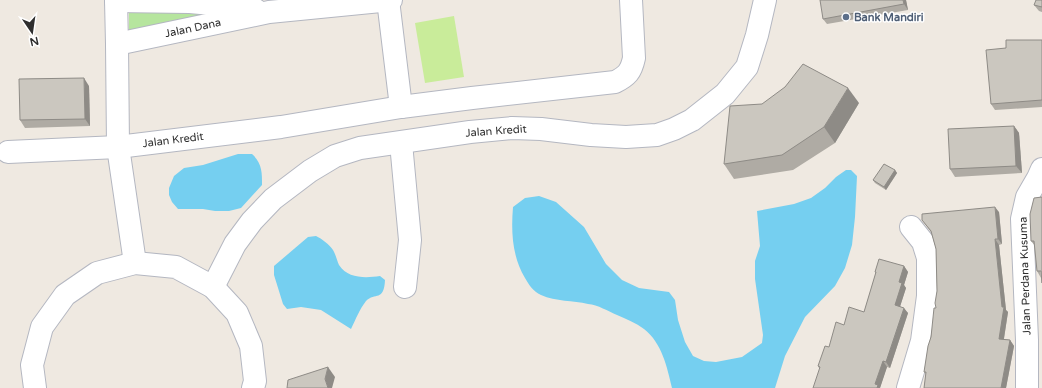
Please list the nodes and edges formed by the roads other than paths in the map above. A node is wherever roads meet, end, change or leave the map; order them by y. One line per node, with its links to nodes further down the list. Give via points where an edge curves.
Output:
1 (388, 0): 2 (street, Jalan Dana); 6 (street, Jalan Dana); 8 (street)
2 (391, 0)
3 (631, 0): 8 (street, Jalan Kredit, via 634,58 630,71 624,78 615,82)
4 (765, 0): 9 (street, Jalan Kredit, via 747,67 725,94 692,120 674,129 656,135 626,137 512,128)
5 (116, 1): 6 (street, Jalan Dana, via 190,2); 7 (street, Jalan Dana)
6 (269, 12): 7 (street, Jalan Dana)
7 (117, 44): 10 (street, Jalan Dana)
8 (401, 107): 10 (street, Jalan Kredit, via 281,127)
9 (401, 143): 15 (street, Jalan Kredit, via 360,148 335,156 273,199 235,244); 16 (street, via 410,240)
10 (118, 147): 11 (street, Jalan Kredit); 14 (street, Jalan Dana)
11 (8, 152)
12 (1042, 169): 20 (street, Jalan Perdana Kusuma, via 1027,197 1022,219 1027,340)
13 (911, 227): 19 (street, via 923,242 928,258 928,296 922,341)
14 (135, 263): 15 (street, via 176,267); 17 (street, via 97,272 64,295 42,327 32,365)
15 (214, 287): 18 (street, via 237,313 252,346 255,381)
16 (405, 287)
17 (35, 388)
18 (253, 388)
19 (908, 388)
20 (1026, 388)

